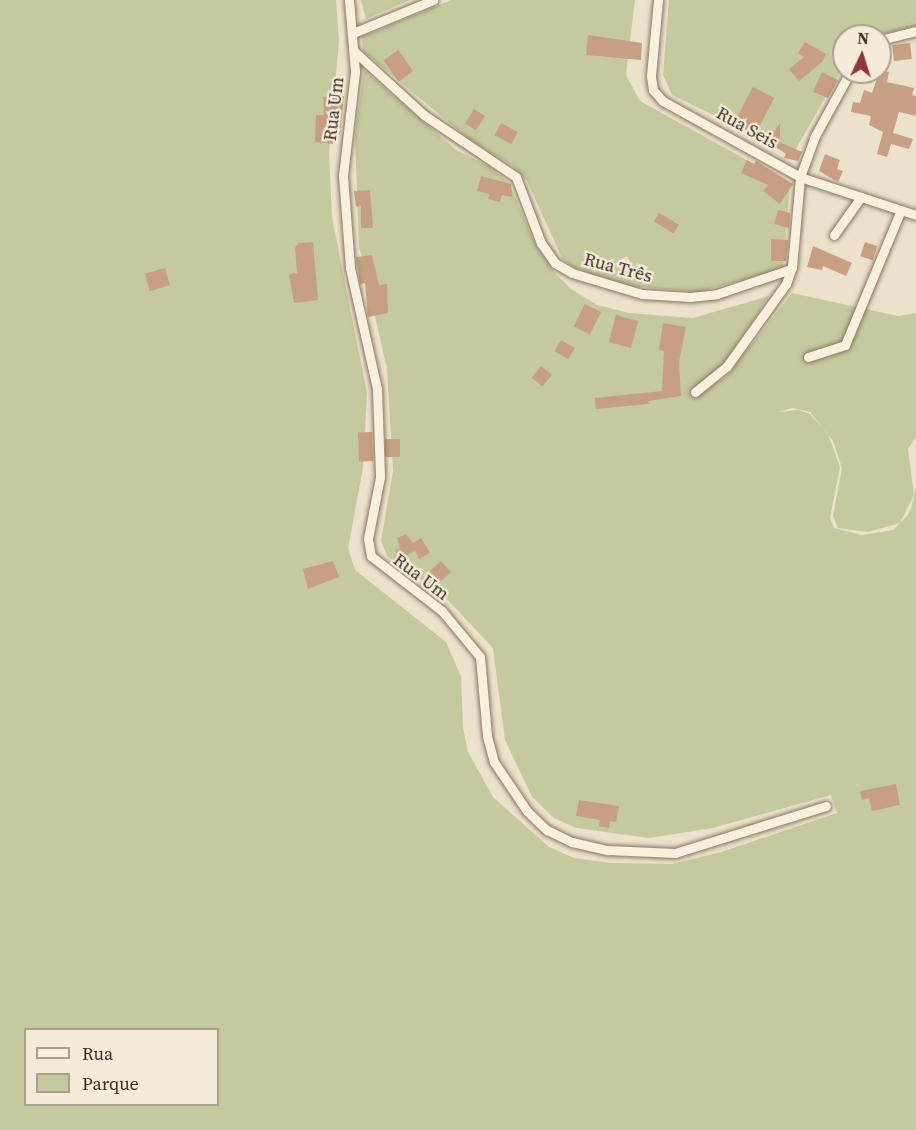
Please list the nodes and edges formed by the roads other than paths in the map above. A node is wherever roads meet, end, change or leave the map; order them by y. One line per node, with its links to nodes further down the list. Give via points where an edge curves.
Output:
1 (349, 0): 5 (street, Rua Um)
2 (433, 0): 5 (street)
3 (658, 0): 9 (street, Rua Seis, via 651,76 657,95)
4 (916, 31): 6 (street)
5 (353, 33): 7 (street, Rua Um)
6 (892, 37)
7 (355, 52): 14 (street, Rua Três, via 424,115 516,177 541,243 555,263 572,273 642,294 690,297 717,294); 17 (street, Rua Um, via 343,176 350,268 376,389 380,477 367,549 379,566 442,611 480,657 487,736 502,774 527,811 547,830 572,842 608,850 675,853)
8 (843, 84): 9 (street, via 815,136)
9 (800, 177): 10 (street, Rua Seis); 14 (street)
10 (861, 197): 11 (street, Rua Seis); 13 (street)
11 (901, 210): 12 (street, Rua Seis); 15 (street, via 845,345)
12 (916, 215)
13 (834, 235)
14 (792, 269): 16 (street, via 782,290 727,366)
15 (808, 357)
16 (695, 392)
17 (826, 806)

